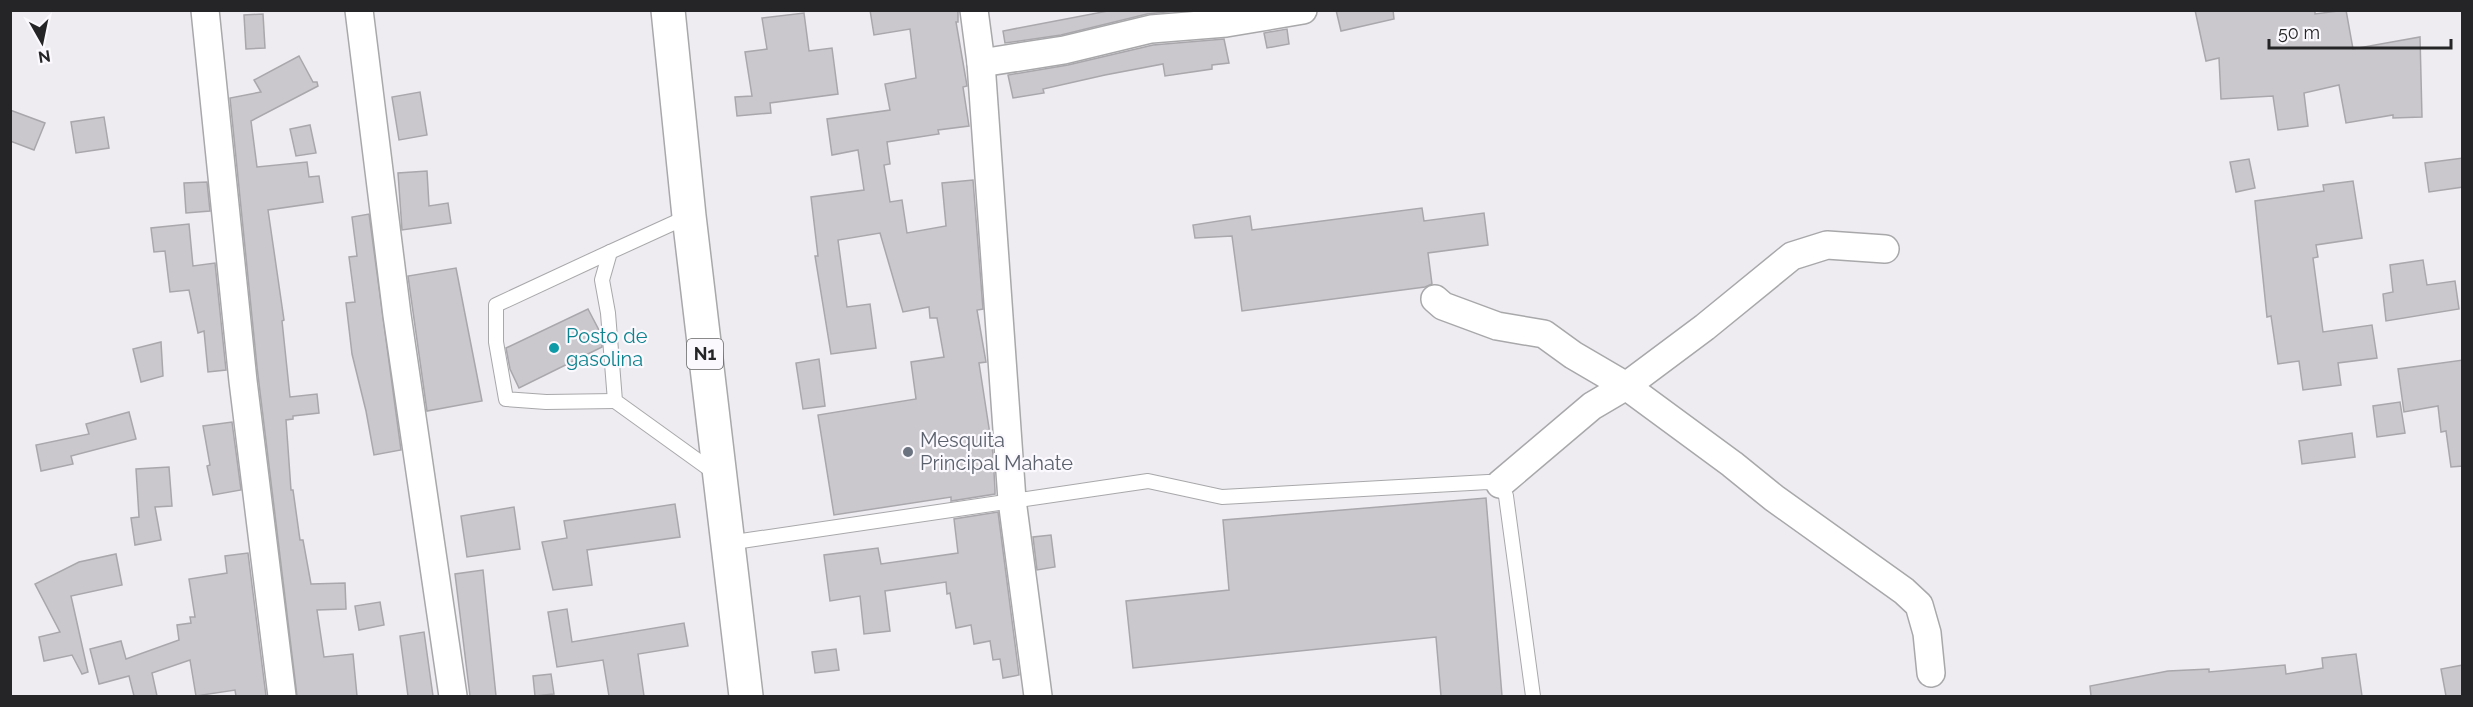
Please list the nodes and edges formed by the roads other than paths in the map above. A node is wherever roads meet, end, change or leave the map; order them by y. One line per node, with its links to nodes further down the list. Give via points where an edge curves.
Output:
1 (205, 10): 18 (street, via 243,381)
2 (358, 10): 19 (street, via 397,315)
3 (668, 10): 7 (highway, N1)
4 (974, 10): 6 (street)
5 (1303, 10): 6 (street, via 1226,23 1151,29 1064,50)
6 (981, 63): 15 (street)
7 (689, 216): 9 (lane); 13 (highway, N1)
8 (1885, 249): 11 (street, via 1827,245 1792,256)
9 (610, 252): 12 (lane, via 602,280); 12 (lane, via 496,305 496,342 506,399)
10 (1436, 299): 11 (street, via 1443,306 1497,326 1544,334)
11 (1626, 386): 14 (street, via 1592,406); 17 (street, via 1919,605 1928,633)
12 (615, 401): 13 (lane)
13 (719, 476): 16 (highway, N1)
14 (1500, 484): 15 (lane, via 1222,497 1148,481); 22 (lane, via 1506,496)
15 (1012, 500): 16 (lane); 21 (street)
16 (728, 543): 20 (highway, N1)
17 (1931, 673)
18 (282, 696)
19 (453, 696)
20 (746, 696)
21 (1038, 696)
22 (1533, 696)

